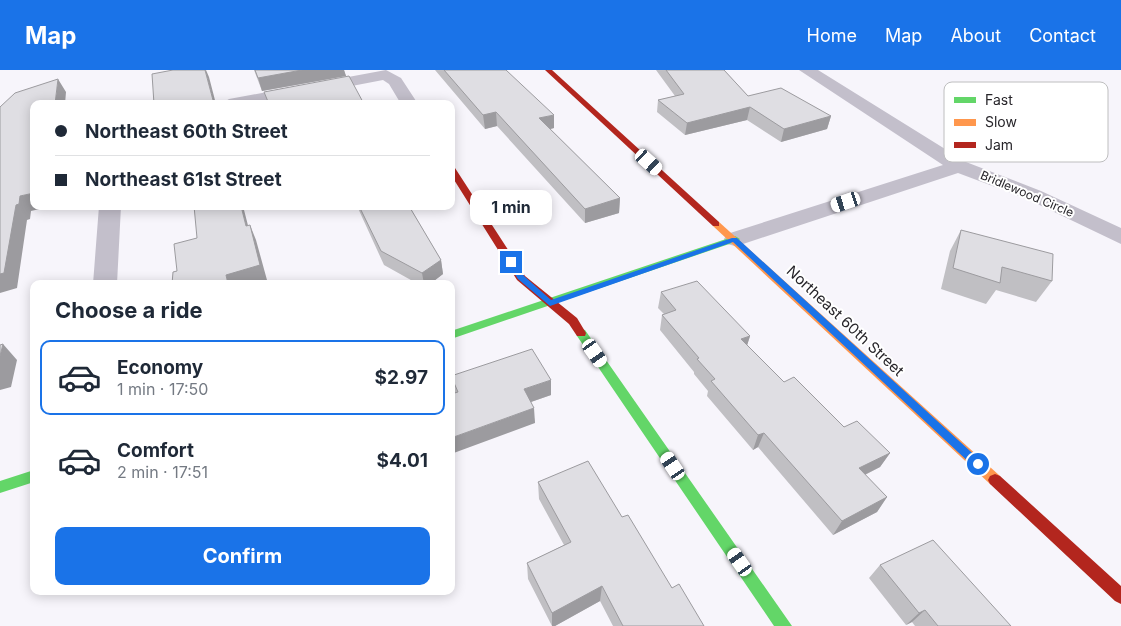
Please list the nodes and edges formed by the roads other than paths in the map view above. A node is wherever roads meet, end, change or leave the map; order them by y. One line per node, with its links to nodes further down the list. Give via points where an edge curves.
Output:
1 (548, 70): 11 (street, Northeast 60th Street)
2 (807, 70): 5 (street, Bridlewood Circle)
3 (251, 100): 4 (street, via 386,75 396,81)
4 (408, 100)
5 (944, 157)
6 (953, 162): 7 (street, Bridlewood Circle)
7 (959, 166): 10 (street, Bridlewood Circle, via 1034,195); 11 (street)
8 (455, 174): 13 (street, via 521,278)
9 (110, 210): 12 (street)
10 (1121, 237)
11 (734, 239): 13 (street); 17 (street, Northeast 60th Street)
12 (105, 280)
13 (550, 303): 14 (street); 18 (street, via 573,321)
14 (455, 334)
15 (30, 477): 16 (street)
16 (0, 487)
17 (1121, 596)
18 (784, 626)

